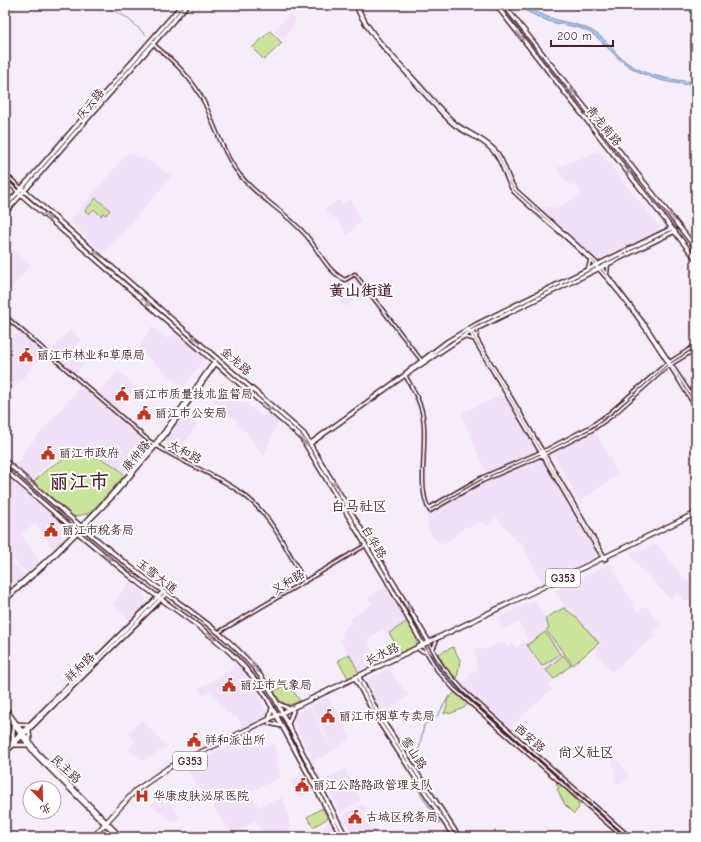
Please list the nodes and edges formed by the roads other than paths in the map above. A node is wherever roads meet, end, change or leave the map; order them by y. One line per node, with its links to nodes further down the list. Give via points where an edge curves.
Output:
1 (182, 5): 8 (main road, 庆云路)
2 (187, 5): 6 (main road, 庆云路)
3 (356, 5): 16 (street, via 373,32 443,112 458,125 481,138 502,158 516,190); 17 (street, via 371,33 442,113 457,127 480,140 495,153 514,192)
4 (496, 5): 13 (main road, 青龙南路, one-way to 13)
5 (504, 5): 14 (main road, 青龙南路, one-way to 5)
6 (153, 44): 8 (main road, 庆云路, via 94,113); 32 (street, via 181,69 195,86 237,172 303,232 320,258 333,271 345,280 355,274)
7 (6, 175): 8 (street, 金龙路); 9 (street, 金龙路, via 6,181)
8 (23, 189): 9 (main road, 庆云路); 10 (main road, 庆云路); 40 (main road, 金龙路, one-way to 8, via 298,428)
9 (18, 192): 10 (main road, 金龙路); 11 (main road, 庆云路)
10 (21, 194): 12 (main road, 庆云路); 33 (main road, 金龙路, one-way to 33)
11 (5, 207)
12 (5, 213)
13 (673, 229): 15 (main road, 青龙南路); 18 (main road); 19 (main road)
14 (696, 248)
15 (696, 259)
16 (595, 260): 18 (street); 20 (street)
17 (590, 261): 20 (street); 21 (street)
18 (605, 261): 20 (main road)
19 (609, 263): 20 (main road); 24 (street)
20 (598, 266): 21 (main road); 22 (main road); 23 (street); 24 (street)
21 (588, 269): 27 (main road)
22 (592, 272): 23 (street); 26 (main road)
23 (601, 272): 35 (street, via 640,322)
24 (608, 275): 34 (street)
25 (5, 316): 41 (street, 太和路)
26 (479, 327): 27 (main road); 29 (street)
27 (470, 330): 28 (main road); 29 (street); 32 (main road)
28 (461, 337): 29 (street); 36 (main road)
29 (475, 340): 42 (street)
30 (696, 345): 34 (street)
31 (696, 349): 34 (street)
32 (421, 360): 36 (main road)
33 (216, 362): 39 (main road, 金龙路, one-way to 39); 41 (main road, 康仲路)
34 (671, 362): 35 (street); 37 (street)
35 (668, 364): 38 (street); 42 (street, via 600,420)
36 (405, 375): 40 (main road); 42 (street, via 418,399 423,417 424,496 429,510 486,479)
37 (696, 402)
38 (696, 408)
39 (276, 414): 48 (main road, 白华路, one-way to 48, via 305,443)
40 (311, 443): 59 (main road, 金龙路, one-way to 40)
41 (155, 445): 46 (main road, 康仲路); 53 (street, 太和路, via 236,489 254,503 274,528)
42 (543, 453): 49 (street)
43 (5, 461): 46 (main road, 玉雪大道, one-way to 43)
44 (5, 470): 47 (main road, 玉雪大道)
45 (696, 514): 50 (highway, 长水路 / G353); 51 (highway, 长水路 / G353)
46 (81, 527): 47 (main road, 康仲路); 54 (main road, 玉雪大道)
47 (77, 532): 55 (main road, 康仲路); 56 (main road, 玉雪大道, one-way to 56)
48 (366, 545): 53 (street, 义和路); 60 (main road, 白华路)
49 (600, 550): 50 (street); 51 (street); 52 (street)
50 (612, 554): 51 (highway, 长水路 / G353)
51 (605, 559): 52 (highway, 长水路 / G353); 58 (highway, 长水路 / G353)
52 (596, 562): 59 (highway, 长水路 / G353)
53 (305, 582): 57 (street, 义和路)
54 (165, 593): 56 (main road, 祥和路); 57 (main road, 玉雪大道)
55 (5, 598)
56 (160, 599): 66 (main road, 玉雪大道, one-way to 66, via 231,651 251,674); 75 (main road, 祥和路)
57 (219, 633): 65 (main road, 玉雪大道, one-way to 57, via 253,665 236,646)
58 (436, 642): 59 (highway, 长水路 / G353); 62 (street)
59 (430, 644): 60 (highway, 长水路 / G353); 62 (street, 西安路)
60 (424, 647): 61 (highway, 长水路 / G353); 63 (street, 西安路); 64 (highway, 长水路 / G353)
61 (419, 650): 63 (street); 64 (highway, 长水路 / G353)
62 (433, 650): 95 (street, 西安路, via 464,692)
63 (427, 653): 94 (street, 西安路, via 439,673 455,690)
64 (358, 679): 68 (highway, 长水路 / G353); 92 (main road, 雪山路, via 378,720); 93 (main road, 雪山路)
65 (278, 703): 68 (main road); 70 (main road, 玉雪大道)
66 (272, 706): 71 (main road, 玉雪大道); 72 (main road)
67 (5, 708): 73 (main road, 民主路)
68 (293, 710): 70 (highway, 长水路 / G353); 74 (main road)
69 (5, 713): 73 (main road, 民主路)
70 (283, 715): 71 (highway, 长水路 / G353); 74 (main road, 玉雪大道)
71 (278, 717): 72 (highway, 长水路 / G353); 76 (main road, 玉雪大道)
72 (269, 721): 76 (main road); 83 (highway, 长水路 / G353, via 157,777)
73 (14, 724): 75 (main road); 77 (main road, 民主路); 78 (main road)
74 (288, 724): 91 (main road, 玉雪大道)
75 (29, 727): 77 (main road, 祥和路); 79 (main road)
76 (283, 727): 90 (main road, 玉雪大道)
77 (21, 735): 78 (main road, 祥和路); 79 (main road, 民主路); 80 (main road, 祥和路)
78 (13, 741): 81 (main road, 祥和路)
79 (29, 745): 80 (main road); 83 (main road, 民主路)
80 (12, 746): 82 (main road, 祥和路)
81 (5, 749)
82 (5, 753)
83 (107, 824): 86 (highway, 长水路 / G353); 87 (highway, 长水路 / G353); 88 (main road, 民主路); 89 (main road, 民主路)
84 (5, 831): 85 (street)
85 (10, 837)
86 (93, 837)
87 (96, 837)
88 (118, 837)
89 (121, 837)
90 (342, 837)
91 (346, 837)
92 (454, 837)
93 (458, 837)
94 (623, 837)
95 (630, 837)

